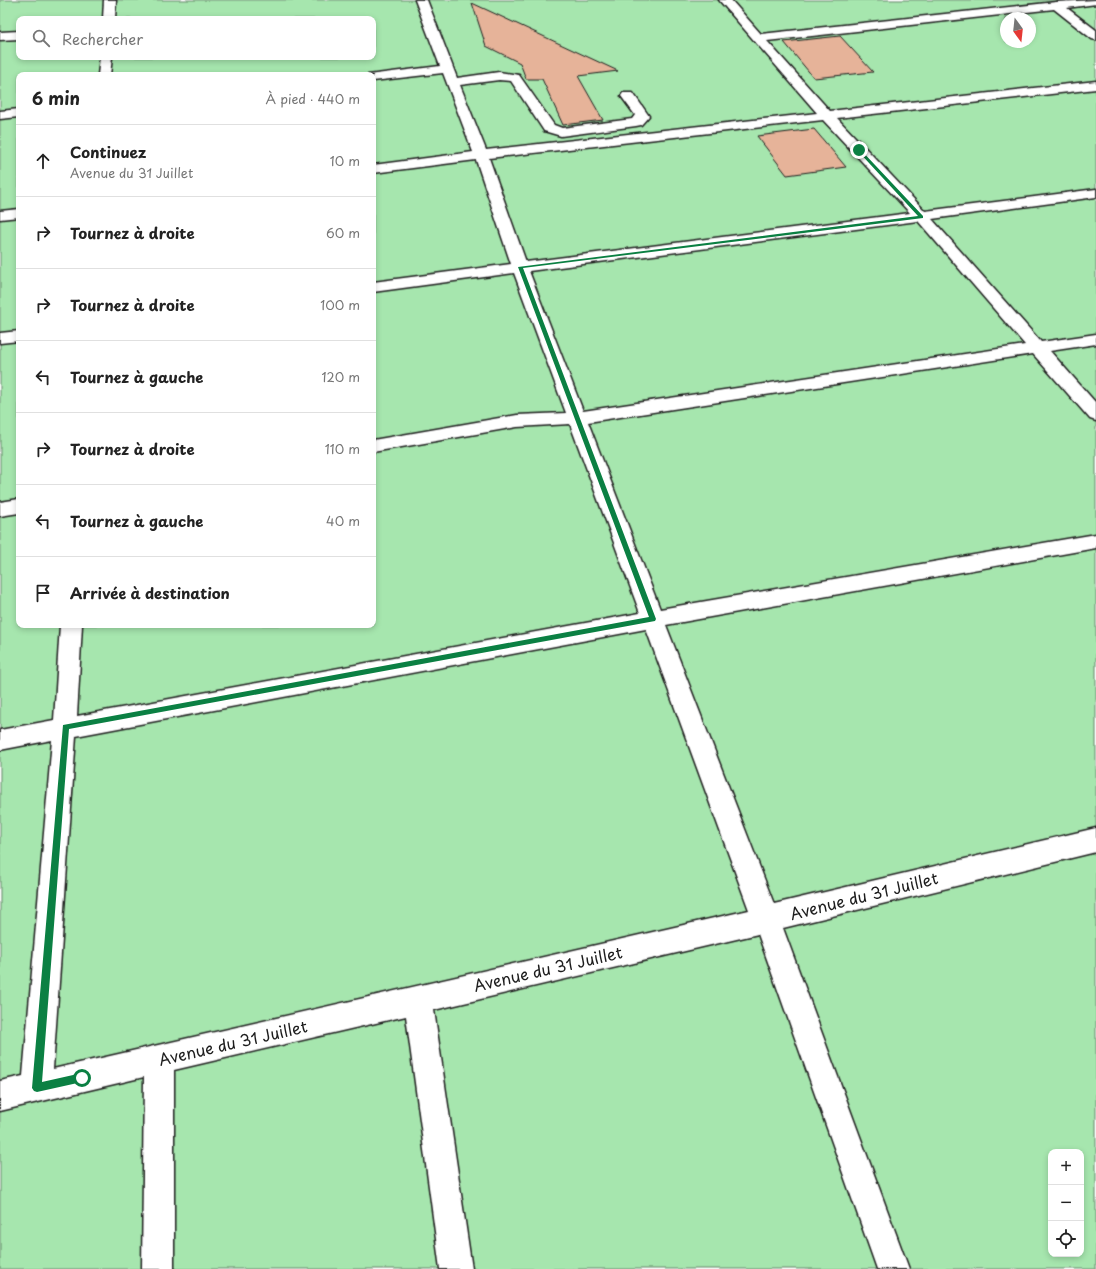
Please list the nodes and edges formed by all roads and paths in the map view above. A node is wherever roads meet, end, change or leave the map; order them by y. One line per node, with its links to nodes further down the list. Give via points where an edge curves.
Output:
1 (110, 0): 6 (street)
2 (421, 0): 13 (street)
3 (725, 0): 10 (street)
4 (1096, 1): 5 (street)
5 (1056, 6): 9 (street); 10 (street)
6 (109, 16)
7 (16, 35): 8 (street)
8 (0, 36)
9 (1096, 36)
10 (758, 38): 19 (street)
11 (106, 60): 12 (street)
12 (104, 72)
13 (450, 75): 14 (street); 16 (street, via 515,78 549,128 561,132 636,122 642,116); 20 (street)
14 (376, 77)
15 (1096, 85): 19 (street)
16 (628, 96)
17 (16, 113): 18 (street)
18 (0, 115)
19 (827, 116): 20 (street); 25 (street)
20 (481, 155): 21 (street); 26 (street)
21 (376, 169)
22 (1096, 193): 25 (street)
23 (16, 213): 24 (street)
24 (0, 215)
25 (922, 217): 26 (street); 31 (street)
26 (520, 267): 27 (street); 33 (street)
27 (376, 287)
28 (16, 336): 29 (street)
29 (0, 338)
30 (1096, 339): 31 (street)
31 (1038, 348): 32 (street); 33 (street)
32 (1096, 415)
33 (577, 418): 34 (street, via 517,421); 38 (street)
34 (376, 445)
35 (16, 506): 36 (street)
36 (0, 509)
37 (1096, 540): 38 (street)
38 (653, 619): 40 (street); 43 (street)
39 (72, 628): 40 (street)
40 (65, 727): 41 (street); 46 (street)
41 (0, 740)
42 (1096, 840): 43 (street, Avenue du 31 Juillet)
43 (766, 919): 44 (street, Avenue du 31 Juillet); 50 (street)
44 (418, 999): 45 (street, Avenue du 31 Juillet); 49 (street)
45 (159, 1061): 46 (street, Avenue du 31 Juillet); 48 (street)
46 (37, 1088): 47 (street, Avenue du 31 Juillet)
47 (0, 1096)
48 (158, 1269)
49 (456, 1269)
50 (893, 1269)

